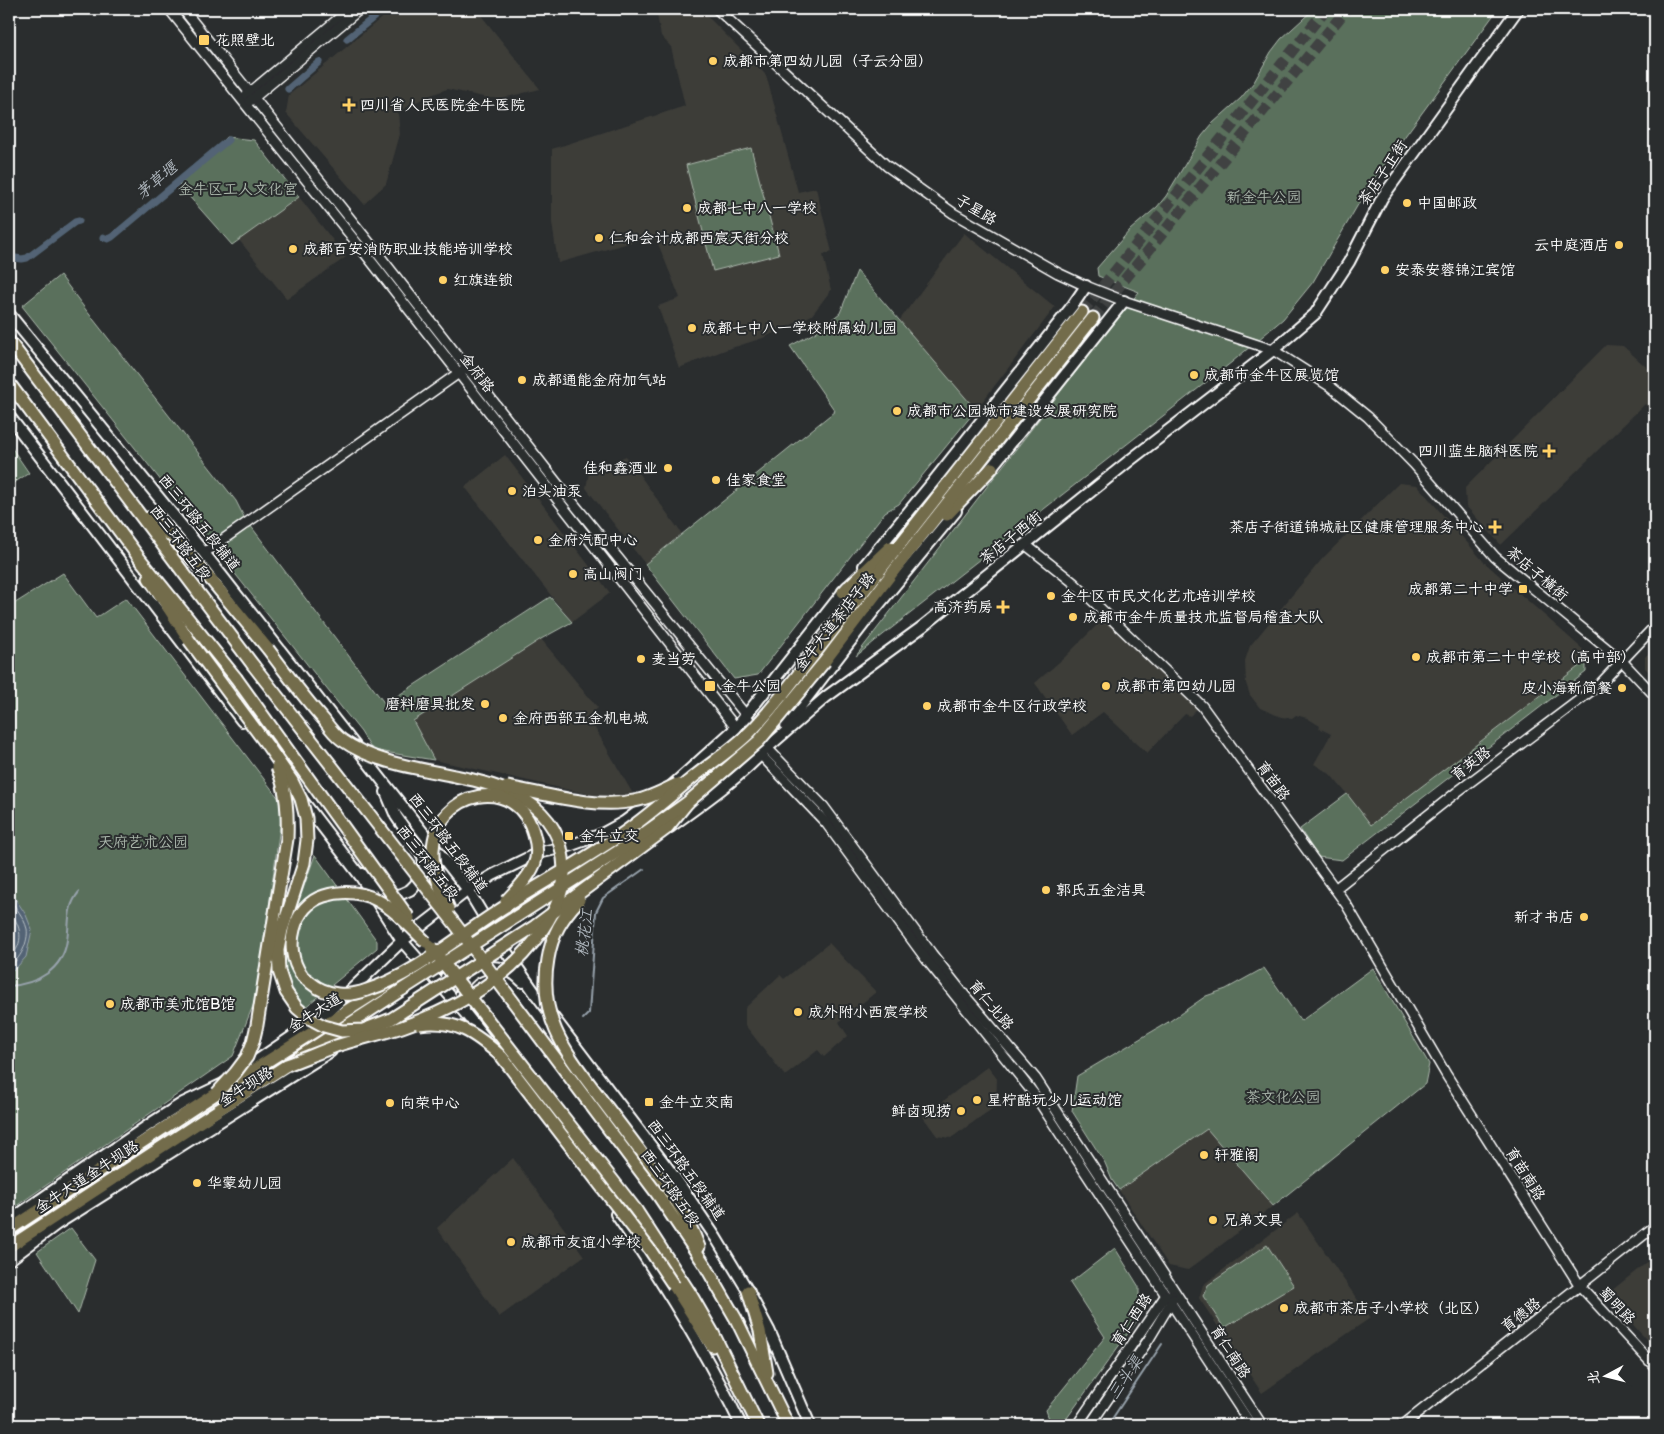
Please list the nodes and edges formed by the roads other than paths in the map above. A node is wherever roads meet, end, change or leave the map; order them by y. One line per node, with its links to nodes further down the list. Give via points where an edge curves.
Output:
1 (169, 9): 8 (street, 金府路)
2 (183, 9): 7 (street, 金府路)
3 (350, 9): 7 (street)
4 (360, 9): 7 (street)
5 (717, 9): 9 (street, 子星路, via 887,166 953,213 1058,274)
6 (1518, 9): 15 (main road, 茶店子正街, via 1382,198 1348,262 1315,314)
7 (252, 95): 8 (street); 16 (street, 金府路)
8 (244, 102): 17 (street, 金府路)
9 (1086, 286): 10 (street, 子星路); 27 (main road, 金牛坝路)
10 (1124, 301): 15 (street, 子星路); 20 (main road)
11 (1082, 312): 22 (highway, 金牛大道茶店子路)
12 (9, 314): 24 (main road, 西三环路五段辅道)
13 (1093, 318): 26 (highway, 金牛大道茶店子路)
14 (9, 341): 21 (highway, 西三环路五段)
15 (1273, 350): 23 (main road, 茶店子西街, via 1128,461); 29 (street, 茶店子横街, via 1331,387 1368,417 1495,557)
16 (467, 367): 17 (street); 31 (street, 金府路)
17 (458, 374): 24 (street); 32 (street, 金府路)
18 (9, 383): 25 (highway)
19 (9, 416): 39 (main road)
20 (992, 468): 26 (highway); 34 (main road)
21 (134, 506): 37 (highway, bridge, via 175,539 341,739 382,758); 45 (highway, 西三环路五段, bridge)
22 (918, 520): 27 (highway); 35 (highway, 金牛大道茶店子路, bridge, via 750,732)
23 (1026, 545): 34 (main road, 茶店子西街, via 826,697); 41 (street, 育苗路, via 1074,583 1202,706)
24 (204, 553): 36 (main road, 西三环路五段辅道)
25 (140, 558): 33 (highway, bridge, via 152,584 189,640); 49 (highway, bridge, via 236,678)
26 (896, 568): 38 (highway, 金牛大道茶店子路, bridge, via 759,740)
27 (843, 592): 31 (main road, 金牛坝路)
28 (1655, 626): 29 (street, 育英路)
29 (1622, 661): 30 (street, 茶店子横街); 41 (street, 育英路, via 1599,685)
30 (1655, 696)
31 (745, 714): 32 (main road, 金牛坝路); 34 (street, 金府路)
32 (736, 728): 34 (main road, 金府路); 42 (main road, 金牛坝路, via 666,791 624,822 602,834 530,857)
33 (267, 745): 40 (highway, bridge, via 292,781 306,818 304,864 282,930 278,950 279,971 286,992 297,1008 324,1026 342,1031 363,1030 390,1019 535,926); 57 (highway, bridge, via 285,793 287,839 253,1042 247,1057)
34 (764, 751): 44 (main road, via 716,793 658,836); 69 (street, via 826,823 926,959 1034,1094)
35 (698, 773): 37 (highway, bridge, via 662,792 634,801 608,803); 43 (highway, 金牛大道茶店子路, bridge, via 621,835)
36 (382, 781): 39 (main road, via 396,816 423,856 425,868 416,885 399,895 389,894); 42 (main road, 西三环路五段辅道)
37 (488, 784): 54 (highway, bridge, via 523,799 539,810 552,826 564,857 560,897 536,940 512,965 471,996)
38 (688, 802): 40 (highway, bridge, via 666,829); 46 (highway, 金牛大道茶店子路, bridge, via 625,848)
39 (351, 864): 48 (main road)
40 (608, 872): 66 (highway, bridge, via 566,914 556,930 545,975 546,1000 554,1028 568,1054 669,1188 690,1225)
41 (1335, 889): 56 (street, 育苗路)
42 (468, 890): 47 (main road, 西三环路五段辅道); 48 (main road, 金牛坝路)
43 (497, 912): 45 (highway, bridge, via 526,880 535,863 537,846 524,813 499,796 482,795 456,805 436,830 434,866); 50 (highway, 金牛大道, bridge)
44 (527, 921): 47 (street)
45 (455, 924): 66 (highway, 西三环路五段, bridge, via 658,1195)
46 (502, 926): 55 (highway, 金牛大道, bridge)
47 (498, 940): 51 (main road, 金牛坝路); 52 (main road, 西三环路五段辅道)
48 (402, 941): 51 (main road); 60 (main road, 金牛坝路, via 328,1012 223,1084 153,1122)
49 (426, 942): 50 (highway, bridge, via 376,898 358,892 338,892 320,897 303,909 292,940 294,957 301,974 317,988 329,993 347,994 366,991); 72 (highway, bridge, via 636,1210 690,1293)
50 (398, 978): 57 (highway, 金牛大道, bridge)
51 (439, 982): 53 (main road); 63 (main road, 金牛坝路)
52 (535, 993): 53 (main road, via 504,968 489,967 476,972 463,984 460,993); 68 (main road, 西三环路五段辅道, via 676,1179)
53 (465, 1013): 73 (main road, via 646,1258 696,1338)
54 (402, 1027): 55 (highway, bridge, via 336,1046); 72 (highway, bridge, via 432,1022 464,1028 502,1057 650,1250)
55 (287, 1065): 59 (highway, 金牛大道)
56 (1447, 1076): 67 (street, 育苗南路)
57 (217, 1093): 58 (highway, 金牛大道)
58 (149, 1137): 60 (highway, 金牛大道金牛坝路)
59 (157, 1150): 64 (highway, 金牛大道金牛坝路)
60 (13, 1222): 62 (highway, 金牛大道金牛坝路)
61 (1655, 1226): 67 (street, 育德路)
62 (9, 1230)
63 (38, 1238): 64 (main road); 65 (main road, 金牛坝路)
64 (11, 1245)
65 (9, 1260)
66 (705, 1265): 71 (highway, 西三环路五段)
67 (1580, 1286): 70 (street, 蜀明路); 81 (street, 育德路)
68 (748, 1291): 71 (highway, via 760,1331); 76 (main road, 西三环路五段辅道, via 769,1330)
69 (1171, 1297): 77 (street, 育仁西路); 78 (street, 育仁西路, via 1149,1339); 79 (street); 80 (street, 育仁南路)
70 (1655, 1368)
71 (769, 1384): 75 (highway, 西三环路五段)
72 (742, 1391): 74 (highway)
73 (741, 1425)
74 (758, 1425)
75 (788, 1425)
76 (810, 1425)
77 (1077, 1425)
78 (1090, 1425)
79 (1251, 1425)
80 (1262, 1425)
81 (1403, 1425)

